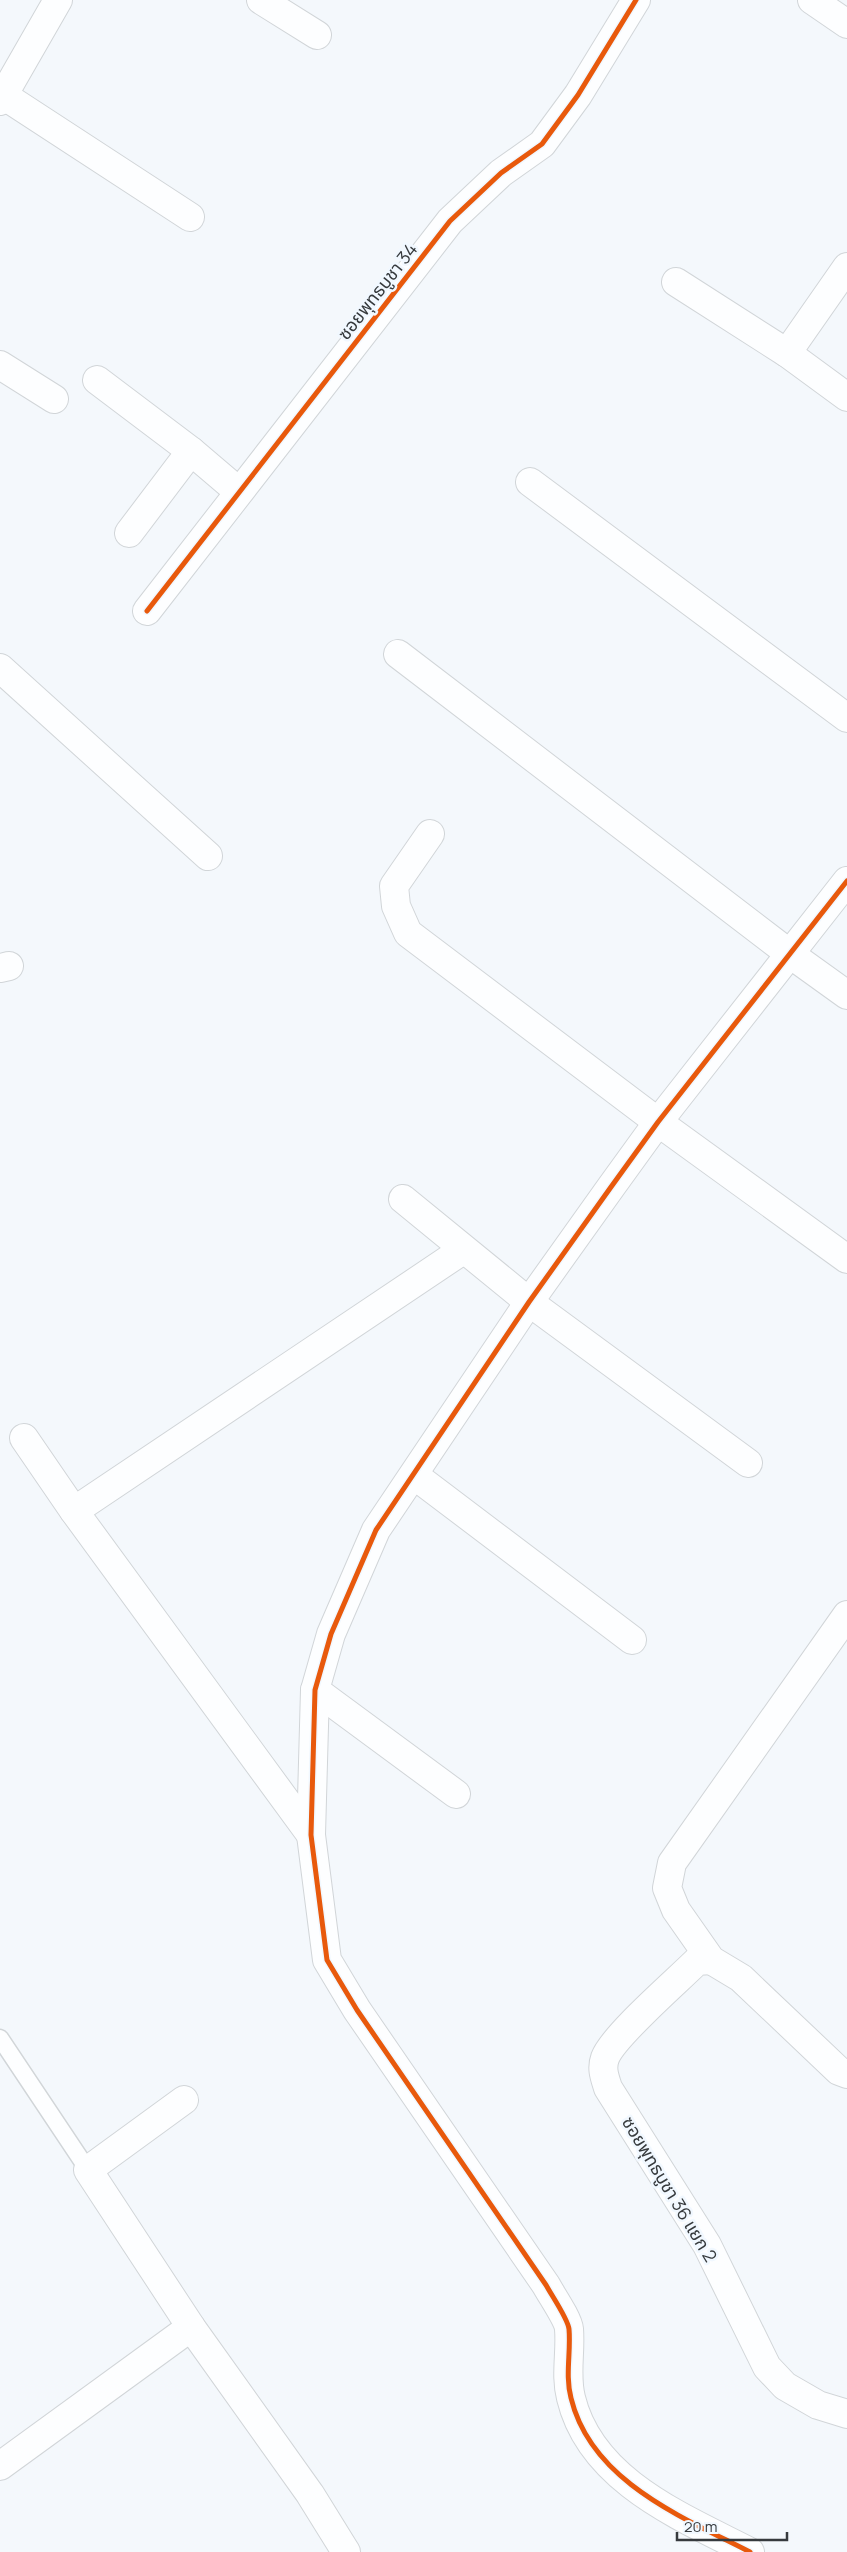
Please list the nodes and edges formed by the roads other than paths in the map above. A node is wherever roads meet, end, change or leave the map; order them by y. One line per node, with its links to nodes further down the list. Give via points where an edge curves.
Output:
1 (58, 0): 7 (street)
2 (261, 0): 6 (street)
3 (636, 0): 18 (street, ซอยพุทธบูชา 34, via 578,95 542,144 501,173 450,221)
4 (812, 0): 5 (street)
5 (847, 24)
6 (317, 35)
7 (2, 98): 8 (street)
8 (190, 217)
9 (847, 267): 11 (street)
10 (676, 282): 11 (street)
11 (787, 353): 14 (street)
12 (0, 365): 15 (street)
13 (97, 380): 16 (street)
14 (847, 397)
15 (54, 399)
16 (191, 451): 18 (street); 19 (street)
17 (530, 482): 23 (street)
18 (238, 491): 20 (street, ซอยพุทธบูชา 34)
19 (129, 533)
20 (147, 611)
21 (398, 654): 27 (street)
22 (0, 668): 25 (street)
23 (847, 718)
24 (430, 834): 29 (street, via 394,886 396,906 408,933)
25 (208, 856)
26 (847, 881): 27 (street)
27 (790, 954): 28 (street); 29 (street)
28 (847, 995)
29 (658, 1122): 32 (street); 33 (street)
30 (403, 1200): 31 (street)
31 (463, 1250): 33 (street); 37 (street)
32 (847, 1259)
33 (529, 1302): 35 (street); 36 (street)
34 (24, 1438): 37 (street)
35 (748, 1463)
36 (414, 1475): 39 (street); 40 (street, via 376,1530 331,1634)
37 (74, 1511): 42 (street)
38 (847, 1615): 43 (street, via 672,1863 667,1888 676,1910)
39 (632, 1640)
40 (315, 1690): 41 (street); 42 (street)
41 (456, 1794)
42 (311, 1835): 52 (street, via 327,1960 357,2010 546,2285 569,2328 567,2365 571,2399 587,2438 616,2470 654,2503)
43 (711, 1960): 45 (street, via 741,1978 839,2071); 49 (street, ซอยพุทธบูชา 36 แยก 2, via 698,1961 618,2040 605,2058 603,2073 608,2088 707,2245 766,2367 785,2386 818,2405)
44 (0, 2038): 47 (lane)
45 (847, 2074)
46 (184, 2100): 47 (street)
47 (88, 2170): 48 (street)
48 (192, 2327): 50 (street); 51 (street, via 310,2494)
49 (847, 2414)
50 (0, 2466)
51 (346, 2552)
52 (750, 2552)

